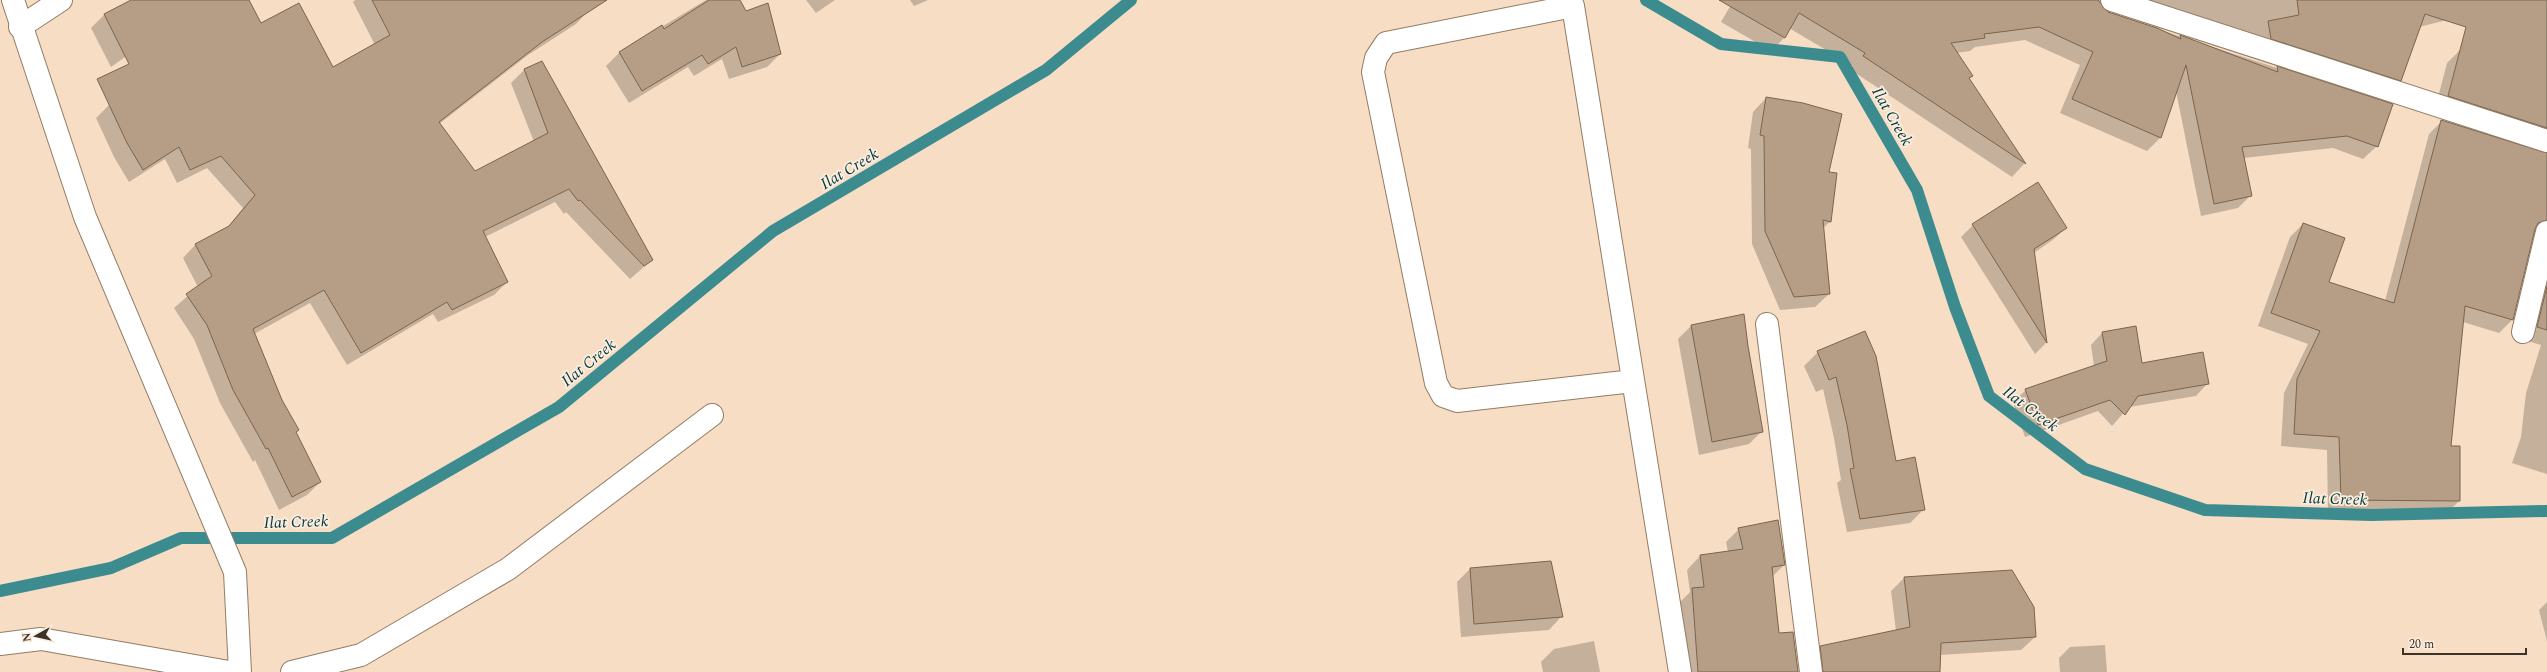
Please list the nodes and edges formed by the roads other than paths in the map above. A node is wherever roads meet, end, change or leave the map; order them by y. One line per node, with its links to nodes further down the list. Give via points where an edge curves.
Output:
1 (13, 0): 4 (street)
2 (61, 0): 4 (street)
3 (2112, 0): 5 (street)
4 (20, 27): 13 (street, via 85,217 235,572)
5 (2547, 141)
6 (2547, 232): 8 (street)
7 (1767, 324): 16 (street)
8 (2524, 332)
9 (1633, 381): 9 (street, via 1573,6 1386,43 1376,58 1373,72 1436,384 1444,396 1457,401); 15 (street)
10 (712, 415): 14 (street, via 508,569 361,655)
11 (0, 644): 12 (street, via 40,639)
12 (229, 672)
13 (240, 672)
14 (292, 672)
15 (1680, 672)
16 (1811, 672)

